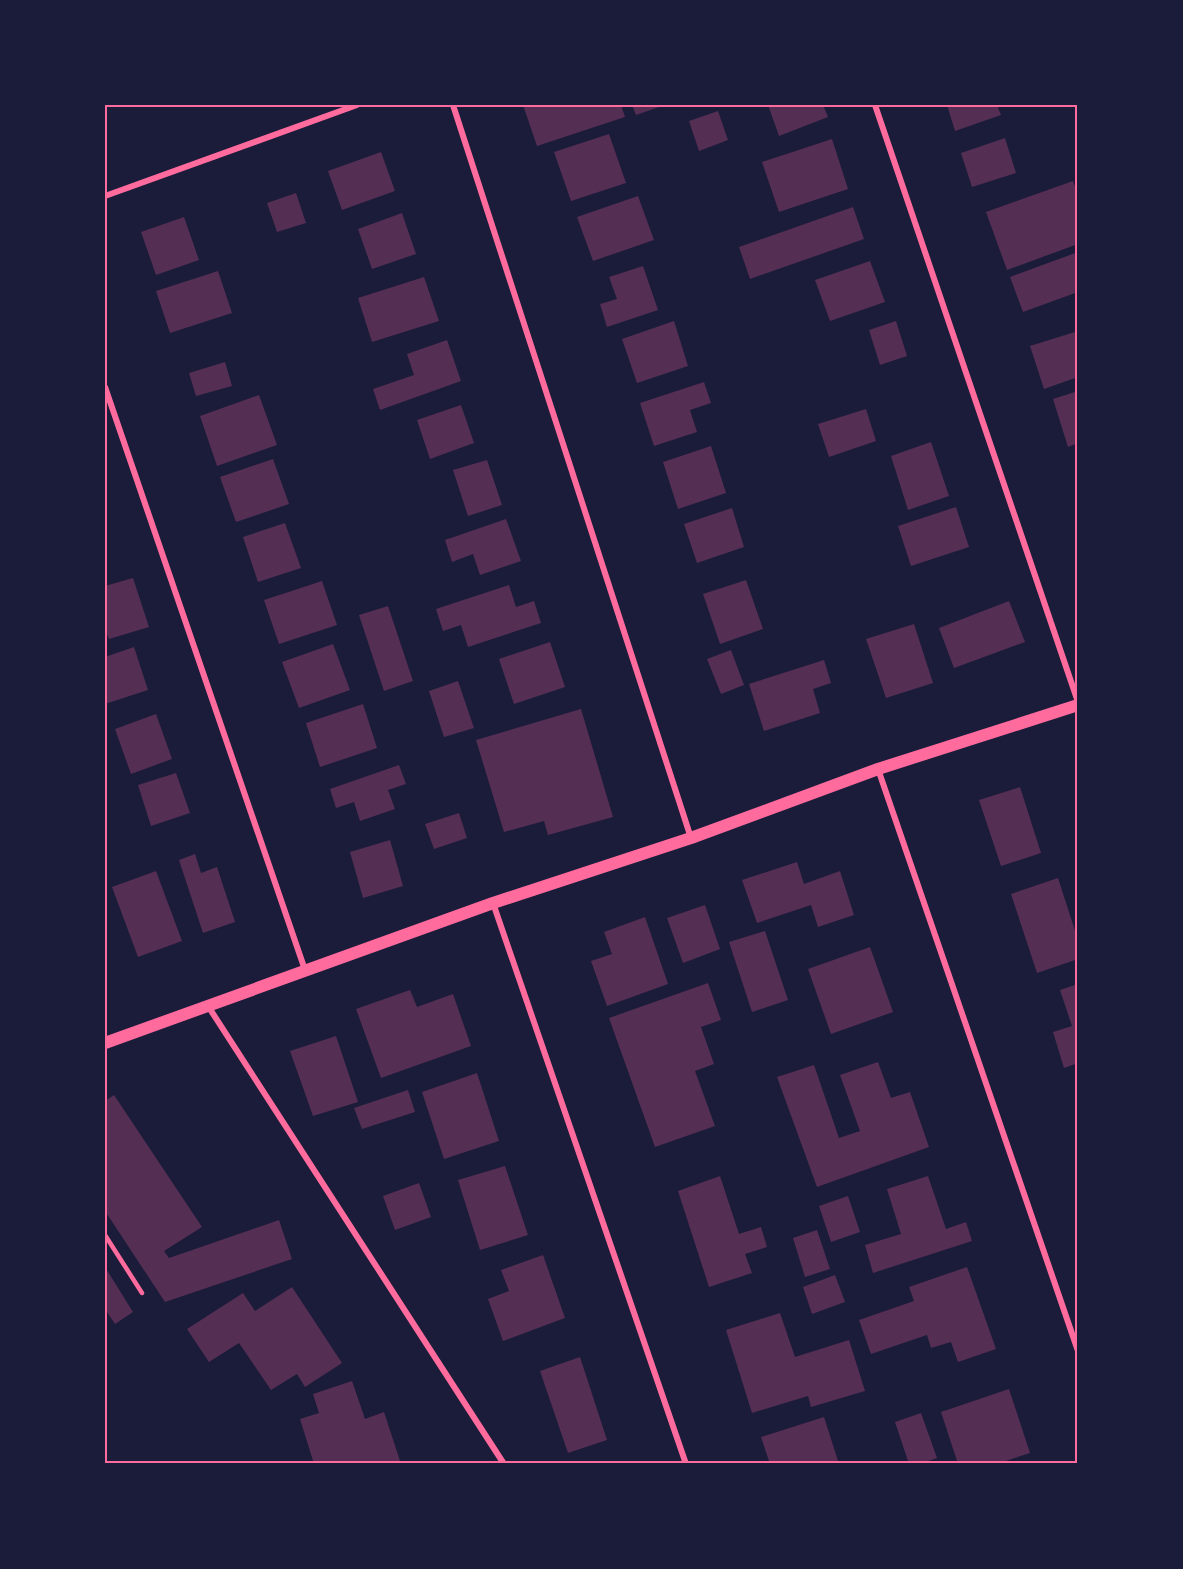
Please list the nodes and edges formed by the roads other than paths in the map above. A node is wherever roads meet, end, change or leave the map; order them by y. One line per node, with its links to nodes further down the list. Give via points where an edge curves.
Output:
1 (357, 105): 4 (street)
2 (453, 105): 8 (street)
3 (875, 105): 6 (street)
4 (105, 196)
5 (105, 387): 10 (street)
6 (1078, 704): 7 (main road)
7 (878, 769): 8 (main road); 15 (street)
8 (691, 838): 9 (main road)
9 (493, 903): 10 (main road); 17 (street)
10 (306, 971): 11 (main road)
11 (207, 1006): 12 (main road); 16 (street)
12 (105, 1043)
13 (105, 1236): 14 (lane)
14 (142, 1293)
15 (1078, 1351)
16 (504, 1464)
17 (686, 1464)

